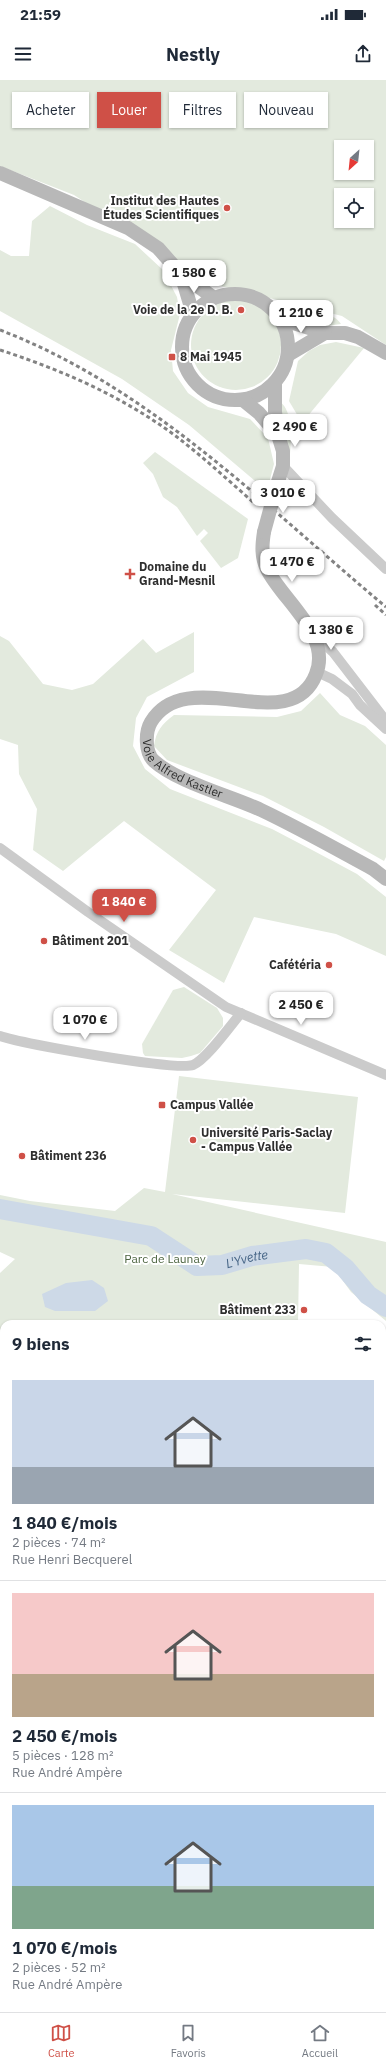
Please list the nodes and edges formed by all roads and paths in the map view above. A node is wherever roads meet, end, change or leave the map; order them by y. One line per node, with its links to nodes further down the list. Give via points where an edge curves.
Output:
1 (0, 173): 2 (main road, via 128,228 158,248)
2 (181, 274): 3 (main road); 4 (main road)
3 (214, 298): 4 (main road, via 202,304); 5 (main road, via 229,293 246,294 261,300)
4 (193, 314): 10 (main road, via 182,340 182,354 193,380 209,393 229,400)
5 (281, 319): 6 (main road); 8 (main road, via 288,336)
6 (325, 333): 7 (main road, via 345,333 358,337); 8 (main road)
7 (386, 353)
8 (288, 355): 9 (main road, via 284,370)
9 (275, 383): 10 (main road, via 261,394); 11 (main road)
10 (243, 400): 11 (main road)
11 (278, 434): 12 (main road, via 283,451)
12 (282, 466): 13 (street); 14 (main road, bridge, via 262,548 267,569)
13 (386, 569)
14 (313, 633): 15 (main road, via 319,658); 16 (street, via 333,652)
15 (317, 672): 17 (street, via 332,679 352,694); 19 (main road, Voie Alfred Kastler, via 306,691 291,700 271,702 207,698 181,700 166,706 150,724 148,749 152,760 169,772 260,809 373,869)
16 (386, 721)
17 (386, 729)
18 (0, 848): 20 (street, via 216,1000)
19 (386, 879)
20 (241, 1013): 21 (street, via 207,1053 194,1064 185,1067 126,1060); 22 (street)
21 (0, 1036)
22 (386, 1075)

